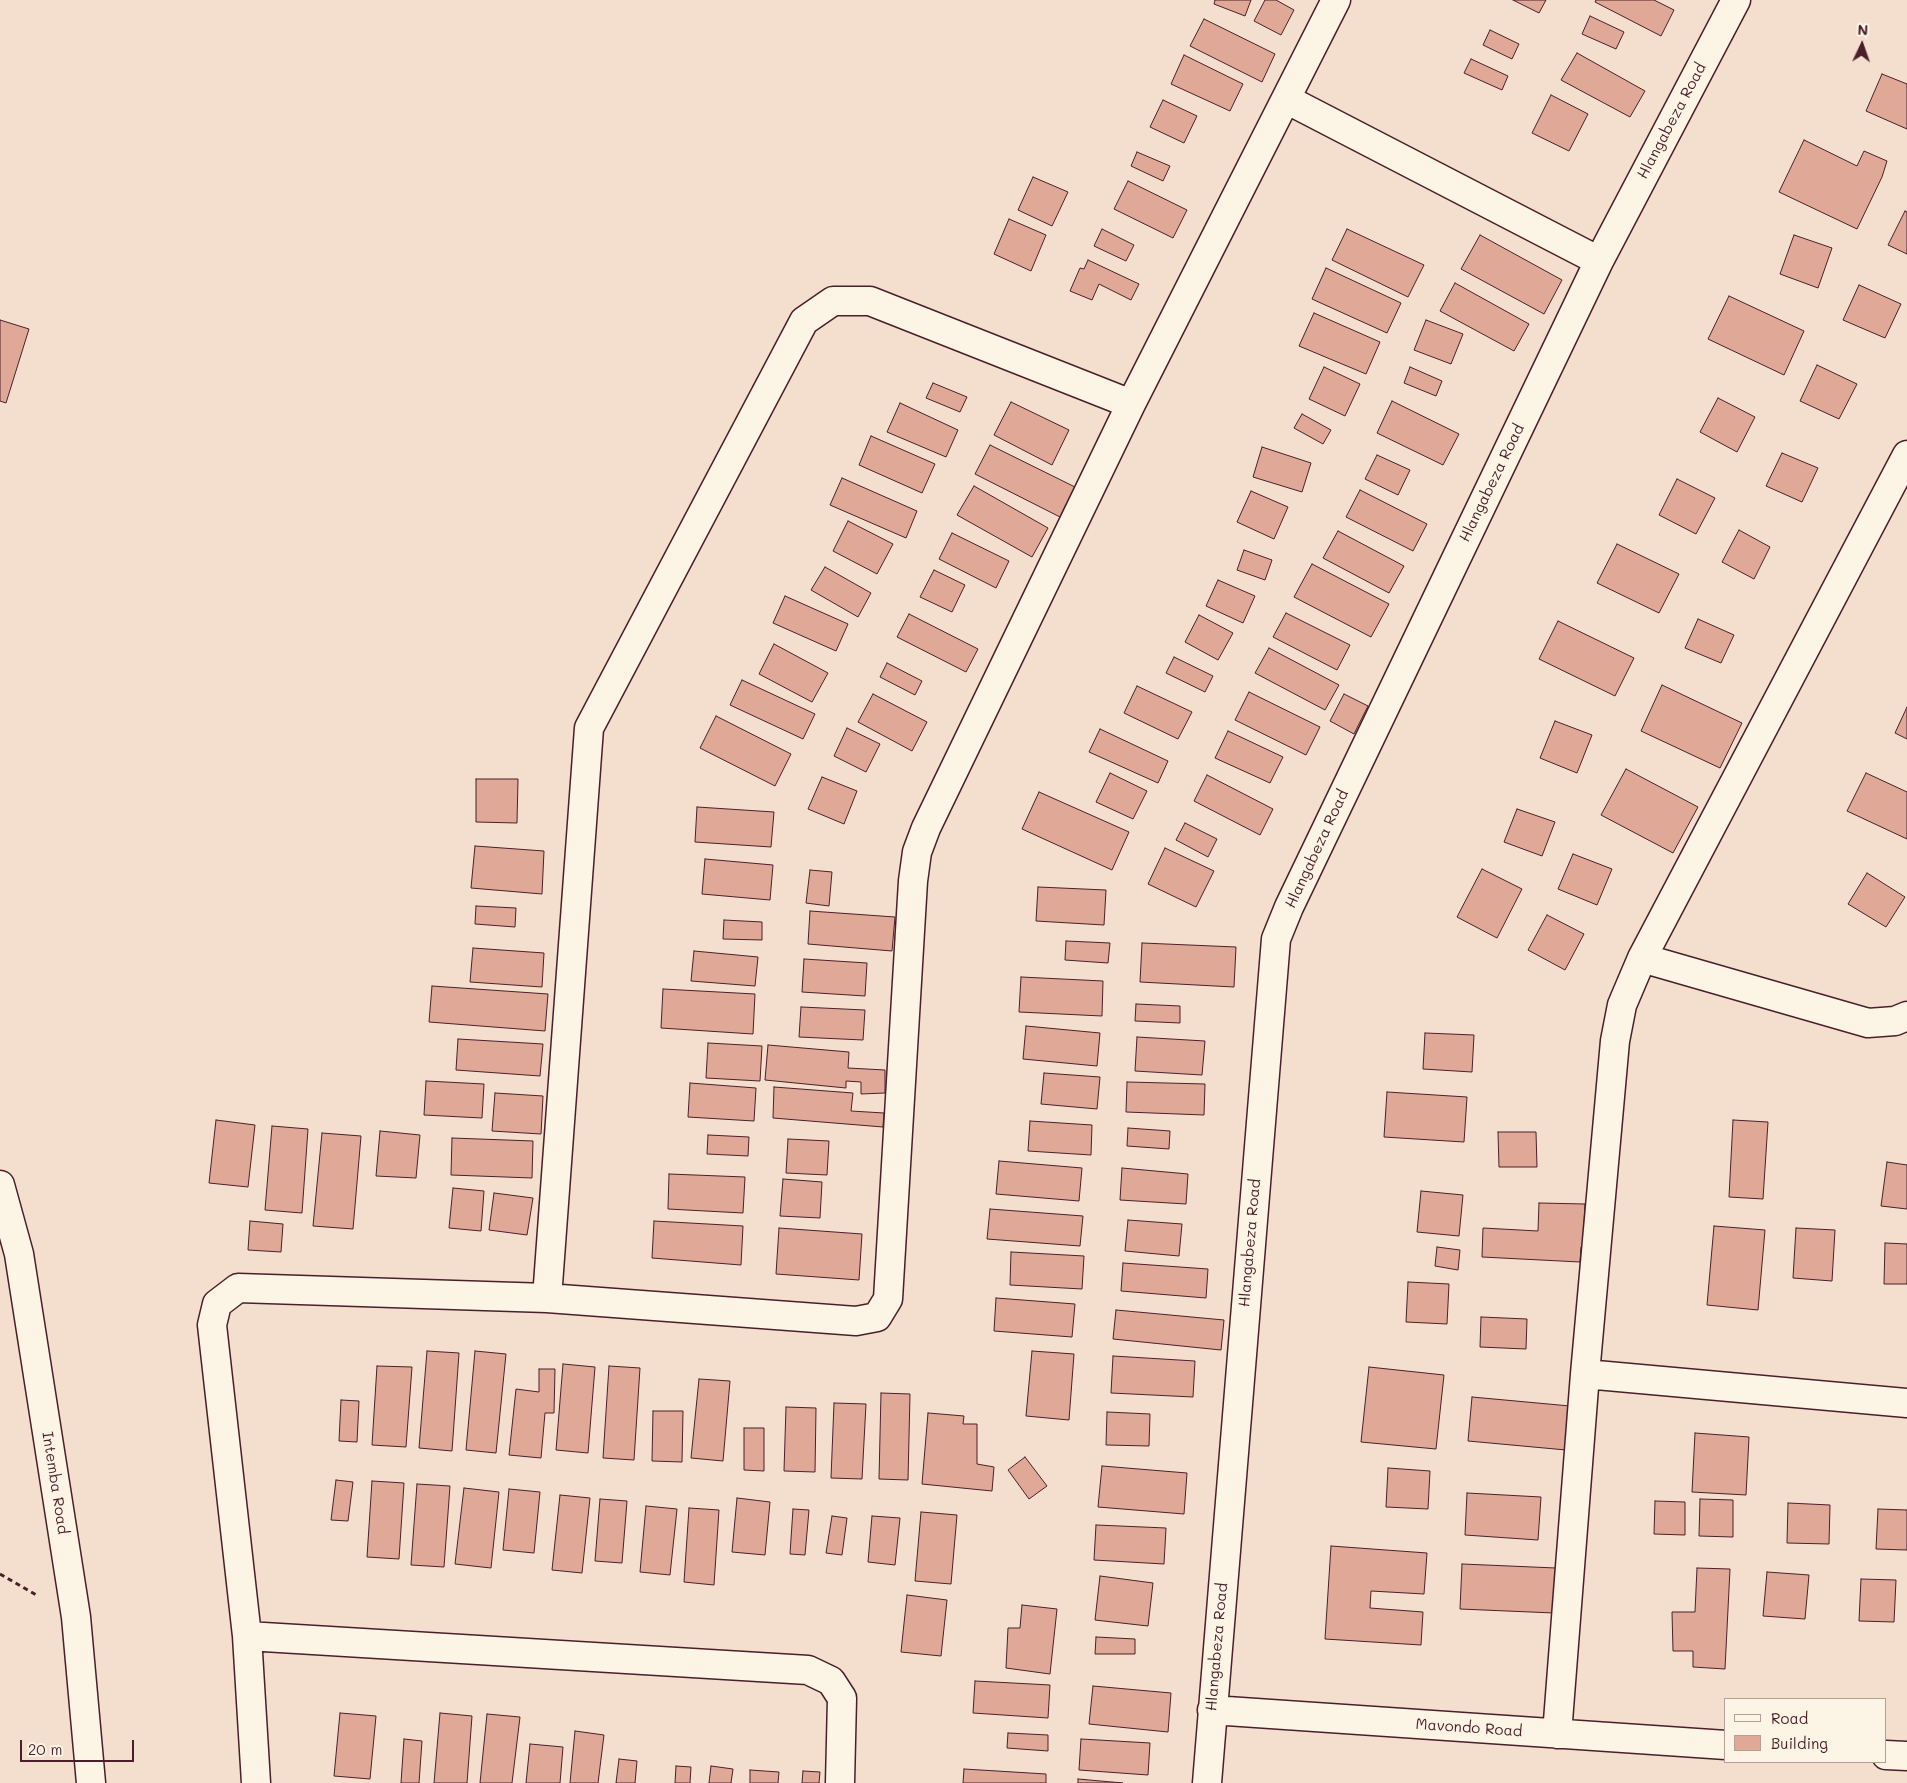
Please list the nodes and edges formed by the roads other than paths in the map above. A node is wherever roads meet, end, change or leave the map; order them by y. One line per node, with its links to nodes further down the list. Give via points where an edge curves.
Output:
1 (1336, 0): 3 (street)
2 (1736, 0): 4 (street, Hlangabeza Road)
3 (1286, 98): 4 (street); 5 (street)
4 (1599, 261): 14 (street, Hlangabeza Road, via 1276,939)
5 (1131, 404): 10 (street, via 917,852 888,1299 877,1317 856,1321); 10 (street, via 870,300 833,300 804,321 589,728)
6 (1907, 455): 7 (street)
7 (1642, 958): 8 (street, via 1868,1022 1894,1021); 11 (street, via 1622,1005 1615,1041)
8 (1907, 1016)
9 (0, 1185): 19 (street, Intemba Road, via 19,1254 76,1617)
10 (547, 1298): 13 (street, via 238,1288 217,1304 212,1325)
11 (1585, 1374): 12 (street); 15 (street)
12 (1907, 1403)
13 (247, 1636): 20 (street); 21 (street, via 808,1670 831,1681 842,1698)
14 (1212, 1710): 15 (street, Mavondo Road); 22 (street, Hlangabeza Road)
15 (1557, 1734): 16 (street, Mavondo Road)
16 (1724, 1745)
17 (1887, 1755): 18 (street)
18 (1907, 1756)
19 (91, 1783)
20 (256, 1783)
21 (840, 1783)
22 (1207, 1783)

